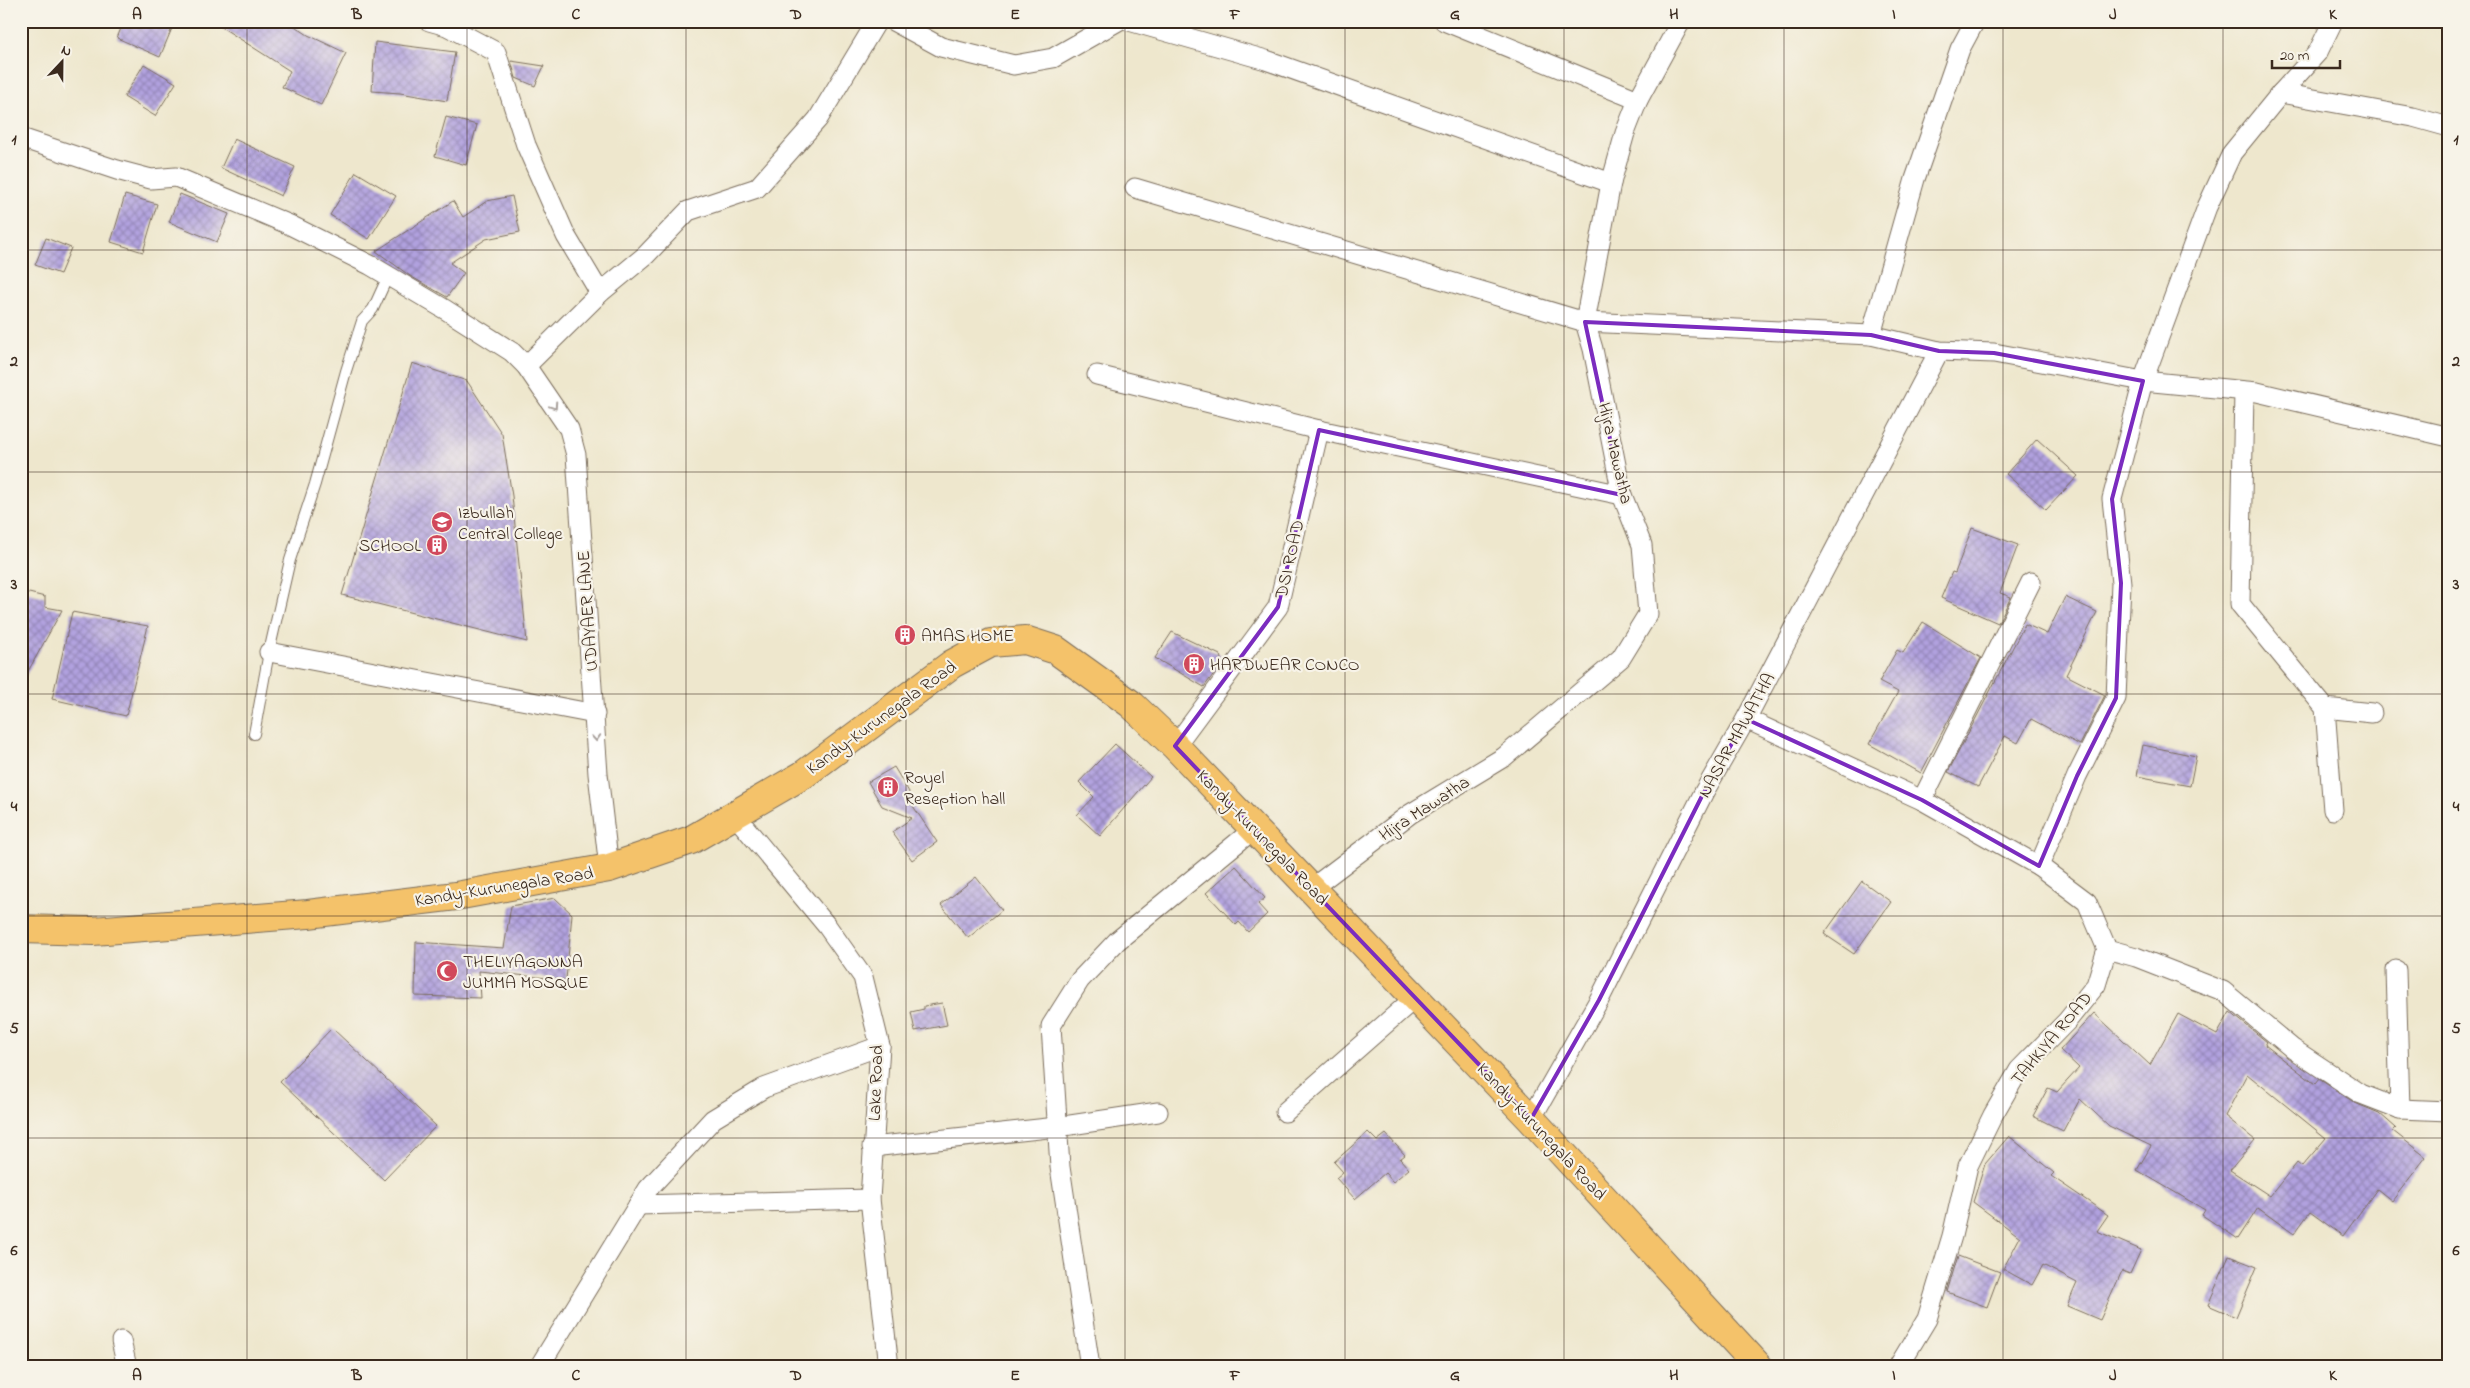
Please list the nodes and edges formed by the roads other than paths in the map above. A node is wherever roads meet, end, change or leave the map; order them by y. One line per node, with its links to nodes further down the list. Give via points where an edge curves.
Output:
1 (429, 21): 16 (street, via 447,26 496,52 534,163 566,236)
2 (881, 21): 3 (street, via 941,47 1014,65 1054,58); 16 (street, via 818,119 758,188 688,211 646,255)
3 (1118, 21)
4 (1129, 21): 13 (street, via 1266,60)
5 (1444, 21): 10 (street)
6 (1681, 21): 10 (street, Hijra Mawatha)
7 (1975, 21): 18 (street, via 1960,49 1915,180)
8 (2333, 21): 9 (street, via 2318,52)
9 (2281, 92): 11 (street, via 2414,117); 22 (street, via 2232,153 2207,208)
10 (1638, 100): 13 (street, Hijra Mawatha)
11 (2449, 127)
12 (21, 138): 15 (street, UDAYAER LANE, via 151,179 176,177 290,225)
13 (1611, 183): 17 (street, Hijra Mawatha)
14 (1136, 188): 17 (street)
15 (388, 276): 20 (street, UDAYAER LANE, via 486,334); 28 (lane, via 373,309 362,322 346,371 290,560)
16 (600, 293): 20 (street)
17 (1585, 322): 18 (street); 26 (street, Hijra Mawatha)
18 (1871, 335): 19 (street)
19 (1939, 351): 22 (street, via 1994,353); 32 (street, NASAR MAWATHA)
20 (526, 366): 31 (street, UDAYAER LANE, one-way to 31, via 569,430 576,455)
21 (1097, 375): 24 (street)
22 (2143, 381): 23 (street); 39 (street, via 2112,499 2121,583 2116,698 2077,776)
23 (2244, 391): 25 (street); 29 (street, via 2240,604)
24 (1319, 430): 26 (street); 34 (street, DSI ROAD, via 1278,607)
25 (2449, 438)
26 (1622, 495): 41 (street, Hijra Mawatha, via 1642,545 1648,614 1621,658 1504,757 1410,814)
27 (2031, 582): 35 (street)
28 (269, 652): 31 (street); 33 (lane)
29 (2325, 708): 30 (street); 36 (street)
30 (2372, 713)
31 (594, 714): 40 (street, UDAYAER LANE, one-way to 40)
32 (1746, 719): 35 (street); 51 (street, NASAR MAWATHA, via 1704,792 1599,1000)
33 (254, 734)
34 (1175, 746): 37 (highway, Kandy-Kurunegala Road, via 1130,704 1056,650 1025,640 991,643 952,664 803,775); 38 (highway, Kandy-Kurunegala Road)
35 (1922, 800): 39 (street)
36 (2333, 810)
37 (734, 814): 40 (highway, Kandy-Kurunegala Road, via 691,840); 46 (street, Lake Road, via 827,926 864,977)
38 (1254, 829): 41 (highway, Kandy-Kurunegala Road); 52 (street, via 1117,941 1080,980 1051,1026)
39 (2039, 866): 43 (street, via 2087,902)
40 (609, 868): 42 (highway, Kandy-Kurunegala Road, via 456,896 308,914 103,930)
41 (1312, 888): 45 (highway, Kandy-Kurunegala Road)
42 (21, 929)
43 (2107, 949): 47 (street, via 2223,991 2293,1049 2353,1089); 62 (street, TAHKIYA ROAD, via 2096,985 2068,1021 2019,1070 1993,1115 1968,1166 1952,1236 1927,1319)
44 (2396, 970): 47 (street)
45 (1416, 997): 50 (street); 51 (highway, Kandy-Kurunegala Road)
46 (880, 1046): 53 (street, Lake Road); 55 (street, via 764,1088 713,1119 648,1189)
47 (2400, 1109): 48 (street)
48 (2449, 1111)
49 (1158, 1112): 52 (street)
50 (1285, 1112)
51 (1531, 1119): 61 (highway, Kandy-Kurunegala Road)
52 (1058, 1127): 53 (street); 60 (street, via 1060,1167)
53 (872, 1147): 54 (street, Lake Road)
54 (870, 1199): 55 (street); 59 (street, Lake Road)
55 (638, 1205): 58 (street)
56 (121, 1341): 57 (street)
57 (127, 1367)
58 (539, 1367)
59 (890, 1367)
60 (1090, 1367)
61 (1759, 1367)
62 (1898, 1367)

